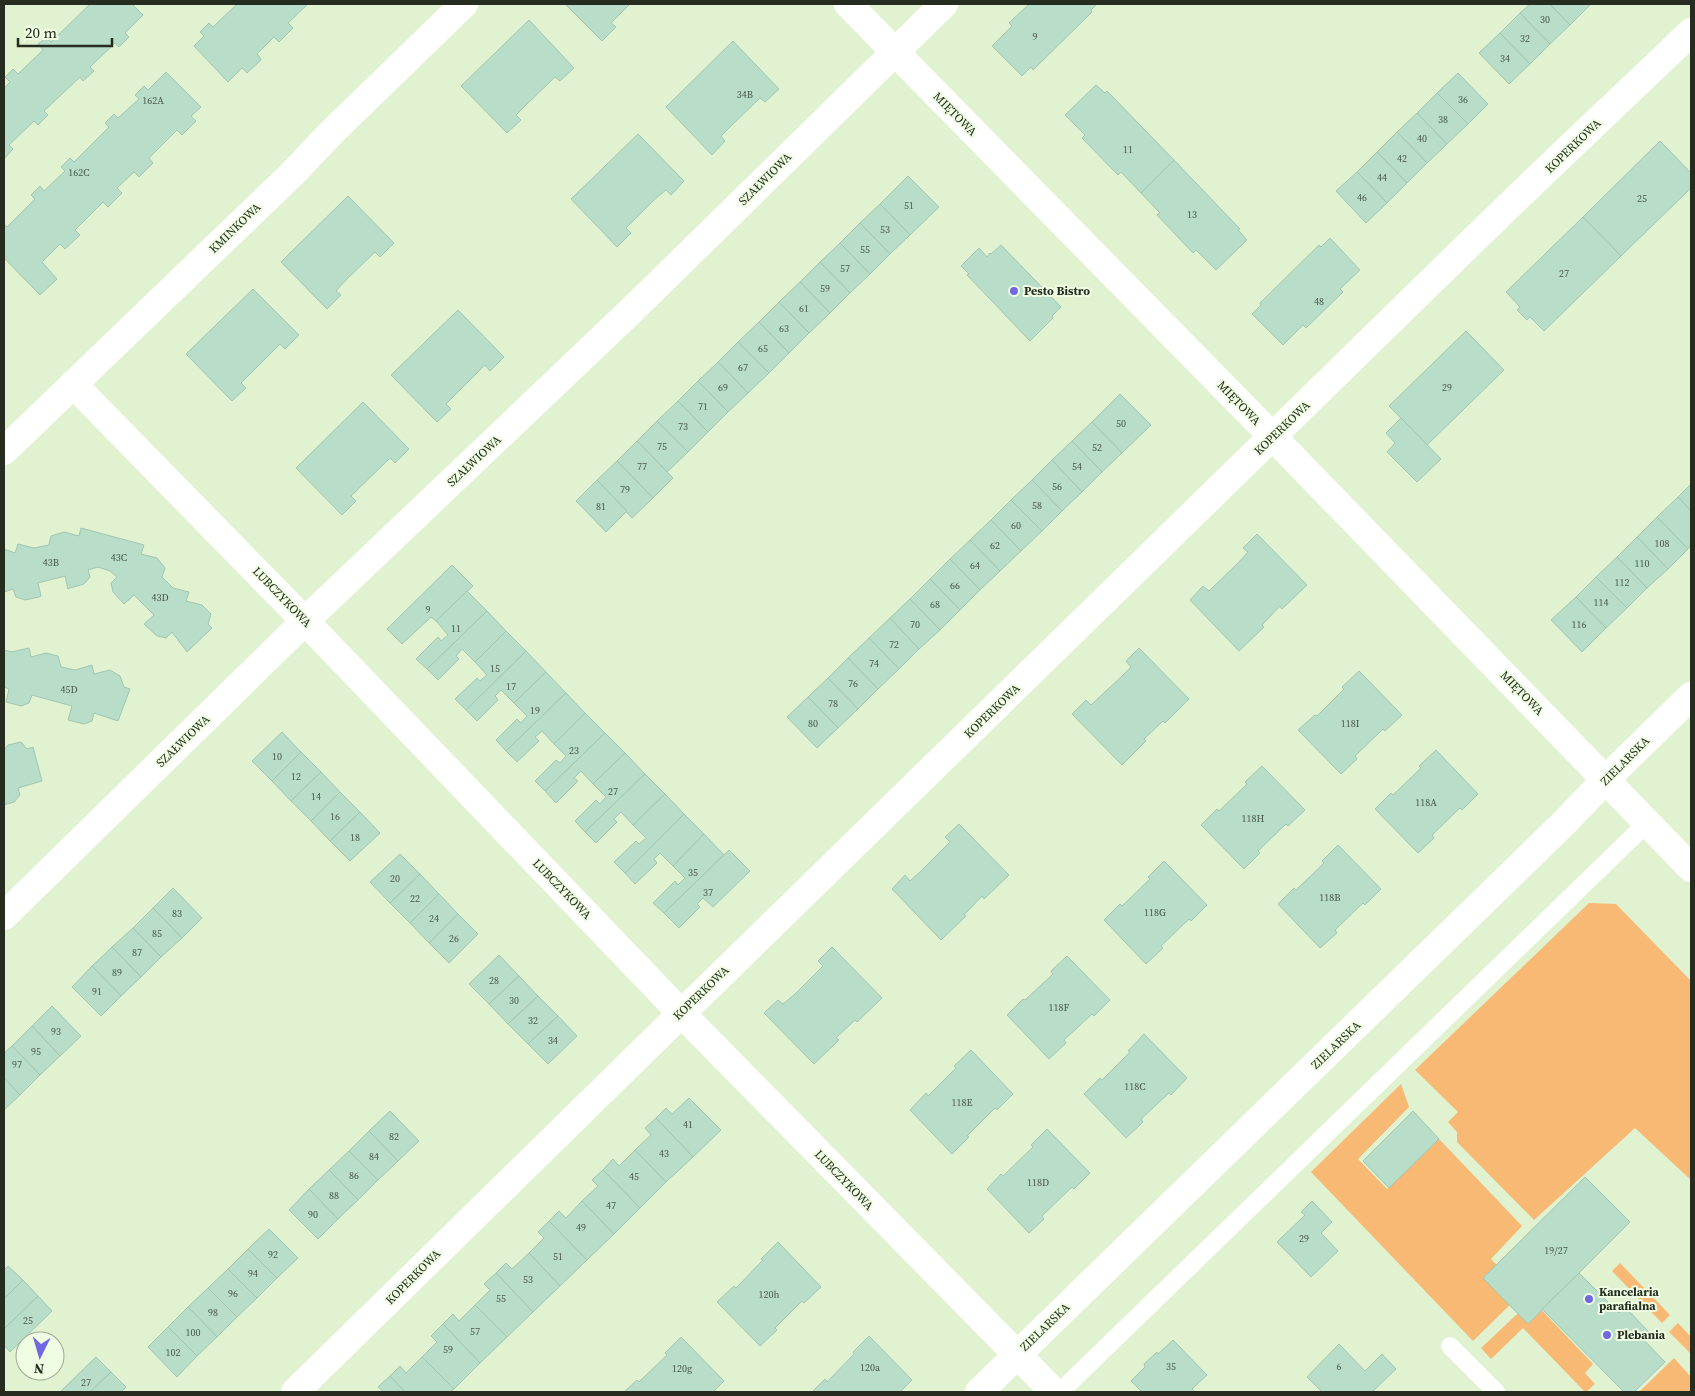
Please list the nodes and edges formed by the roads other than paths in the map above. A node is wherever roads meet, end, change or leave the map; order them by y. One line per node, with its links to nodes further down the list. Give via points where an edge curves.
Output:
1 (464, 4): 6 (street, KMINKOWA)
2 (848, 4): 5 (street, MIĘTOWA)
3 (944, 4): 5 (street, SZAŁWIOWA)
4 (1691, 32): 7 (street, KOPERKOWA, via 1459,254)
5 (894, 52): 7 (street, MIĘTOWA); 9 (street, SZAŁWIOWA, via 626,316)
6 (73, 384): 8 (street, KMINKOWA); 9 (street, LUBCZYKOWA)
7 (1274, 438): 11 (street, MIĘTOWA); 15 (street, KOPERKOWA)
8 (4, 451)
9 (306, 621): 14 (street, SZAŁWIOWA); 15 (street, LUBCZYKOWA)
10 (1691, 696): 11 (street, ZIELARSKA)
11 (1606, 779): 12 (street, MIĘTOWA); 17 (street, ZIELARSKA)
12 (1648, 822): 13 (street, MIĘTOWA); 21 (lane)
13 (1691, 868)
14 (4, 916)
15 (680, 1013): 17 (street, LUBCZYKOWA); 18 (street, KOPERKOWA)
16 (1450, 1346): 22 (lane)
17 (1016, 1355): 19 (street, ZIELARSKA); 20 (street, LUBCZYKOWA)
18 (295, 1392)
19 (978, 1392)
20 (1054, 1392)
21 (1060, 1392)
22 (1496, 1392)

